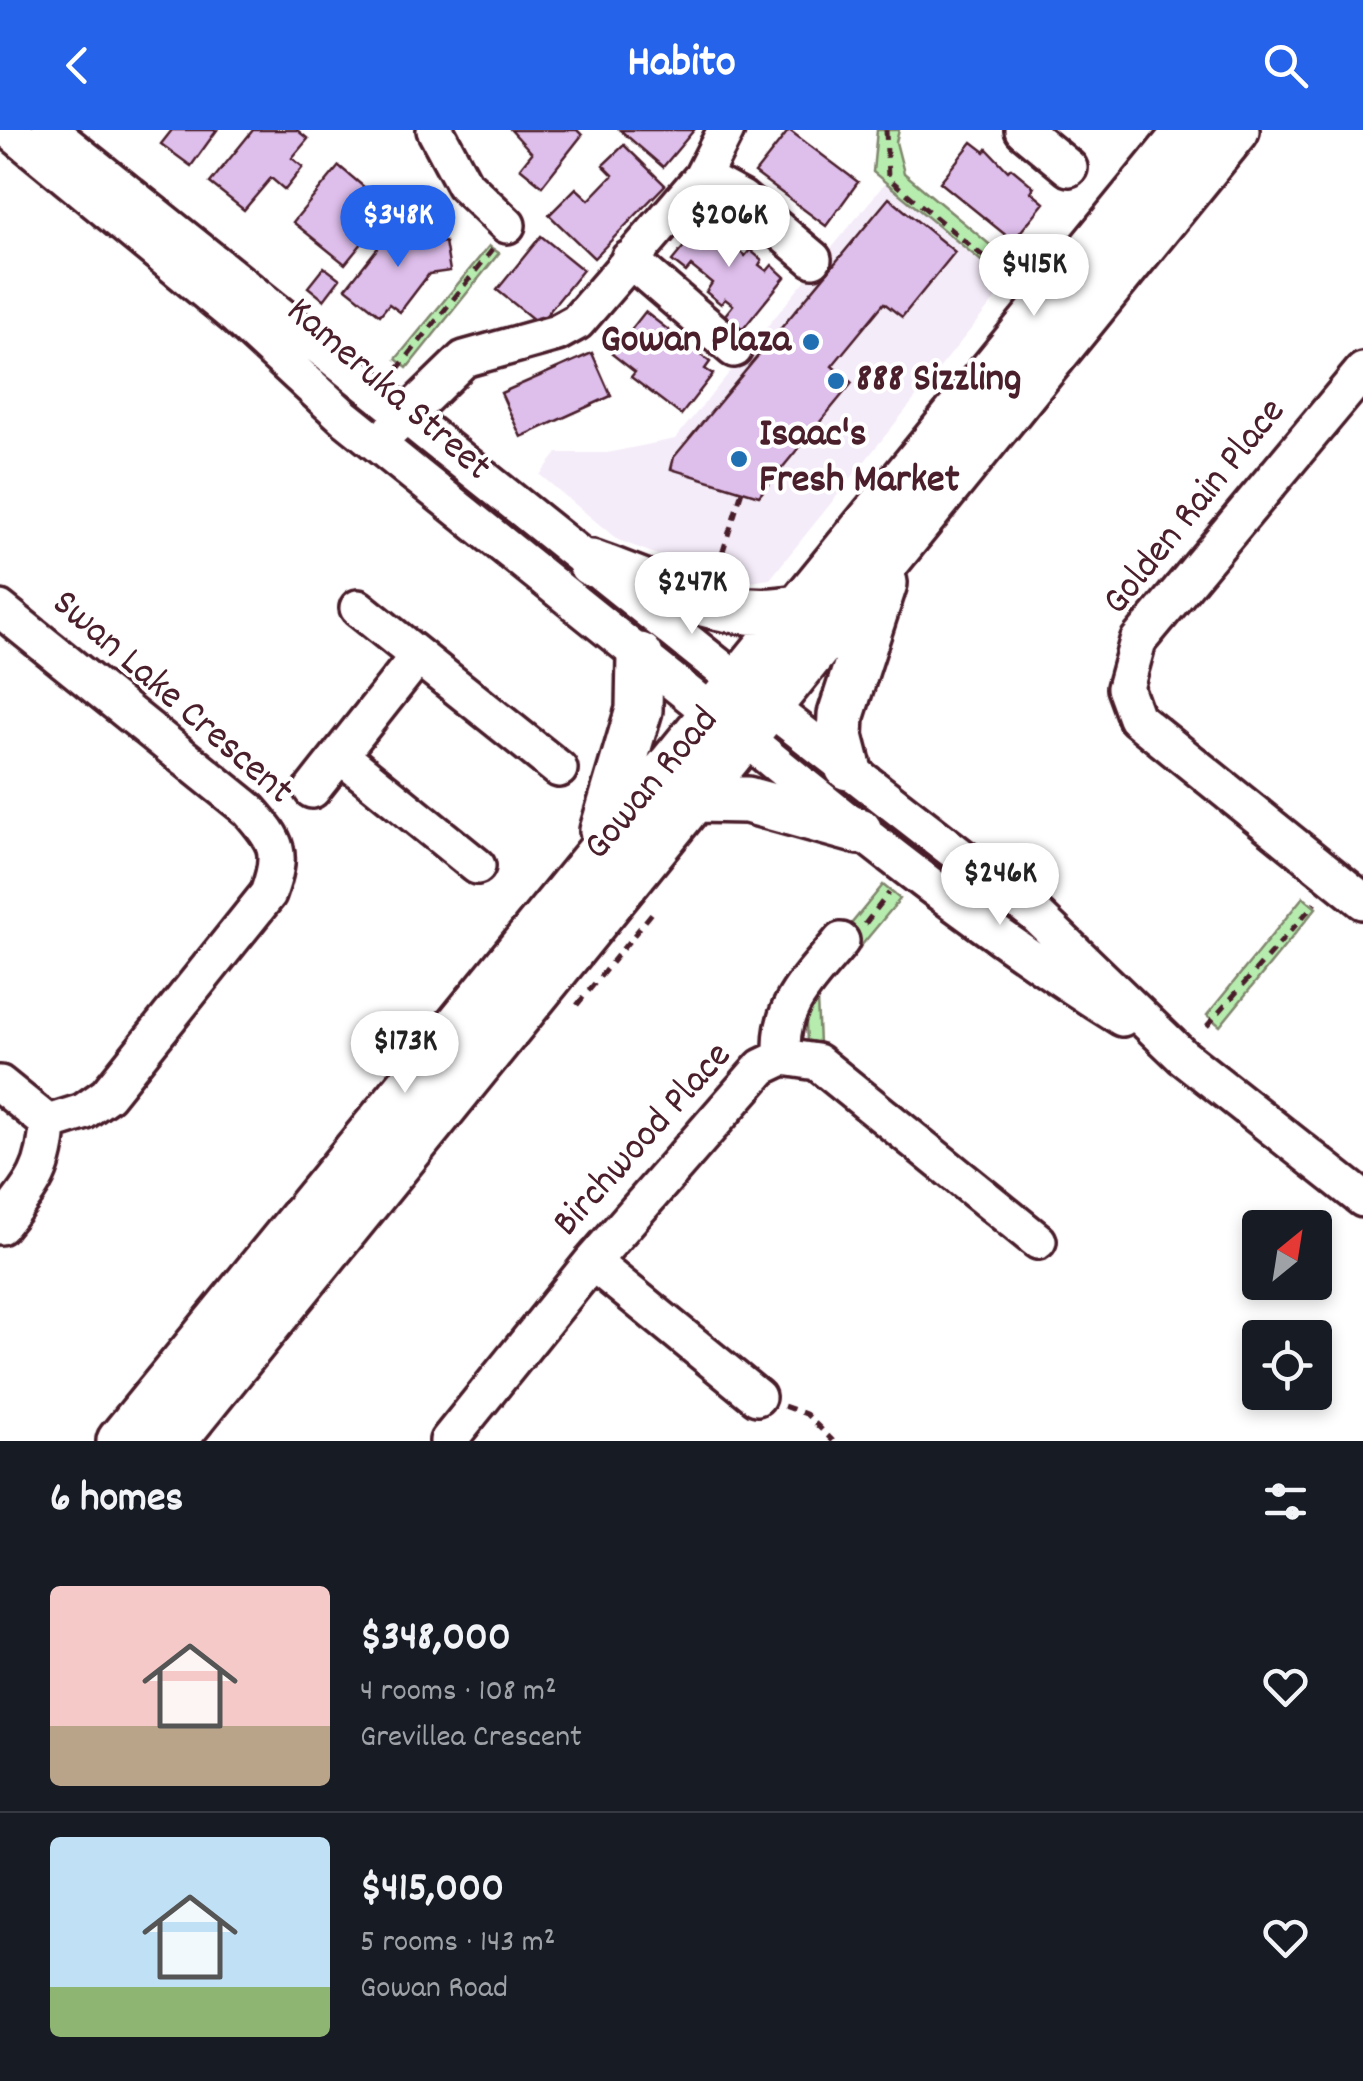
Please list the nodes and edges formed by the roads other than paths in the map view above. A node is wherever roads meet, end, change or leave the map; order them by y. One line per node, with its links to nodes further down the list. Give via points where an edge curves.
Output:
1 (9, 130): 16 (street, Kameruka Street, via 235,316)
2 (49, 130): 15 (street, Kameruka Street)
3 (437, 130): 10 (street, via 464,184)
4 (726, 130): 9 (street)
5 (1023, 130): 8 (street)
6 (1188, 130): 21 (main road, Gowan Road)
7 (1236, 130): 19 (main road, Gowan Road)
8 (1069, 168)
9 (702, 178): 11 (street); 12 (street, via 742,199)
10 (506, 225)
11 (629, 258): 13 (street); 15 (street, via 576,322 464,360)
12 (814, 258)
13 (734, 349)
14 (1363, 370): 35 (street, Golden Rain Place, via 1138,641 1126,688 1136,718)
15 (406, 413): 16 (street); 17 (street, Kameruka Street)
16 (378, 445): 18 (street, Kameruka Street)
17 (539, 520): 18 (street, via 523,533); 20 (street, Kameruka Street)
18 (493, 537): 25 (street, Kameruka Street)
19 (892, 558): 26 (main road, Gowan Road); 28 (main road, via 841,715)
20 (591, 563): 21 (main road, via 738,612 767,615); 26 (street, Kameruka Street)
21 (799, 607): 26 (main road, Gowan Road)
22 (358, 608): 24 (street)
23 (0, 609): 40 (street, Swan Lake Crescent, via 248,810 270,834 279,862 268,894 107,1095 83,1112)
24 (418, 656): 27 (street); 29 (street)
25 (640, 656): 26 (street, Kameruka Street); 33 (main road, via 639,710)
26 (741, 710): 28 (street); 31 (main road, Gowan Road); 32 (street); 33 (main road, Gowan Road)
27 (340, 755): 30 (street); 34 (street)
28 (848, 767): 37 (street, via 1035,914)
29 (558, 769)
30 (312, 790)
31 (696, 799): 32 (main road, via 747,800); 47 (main road, Gowan Road)
32 (859, 832): 37 (street, via 1035,964)
33 (596, 852): 46 (main road, Gowan Road)
34 (477, 866)
35 (1353, 895)
36 (841, 941): 38 (street, via 790,1003 779,1031)
37 (1182, 1056): 41 (street)
38 (784, 1057): 43 (street, Birchwood Place, via 817,1062); 44 (street, Birchwood Place, via 762,1067)
39 (0, 1084): 40 (street)
40 (48, 1123): 42 (street, via 39,1177)
41 (1363, 1199)
42 (0, 1226)
43 (1038, 1241)
44 (592, 1262): 45 (street); 48 (street, Birchwood Place)
45 (758, 1396)
46 (120, 1441)
47 (173, 1441)
48 (448, 1441)

